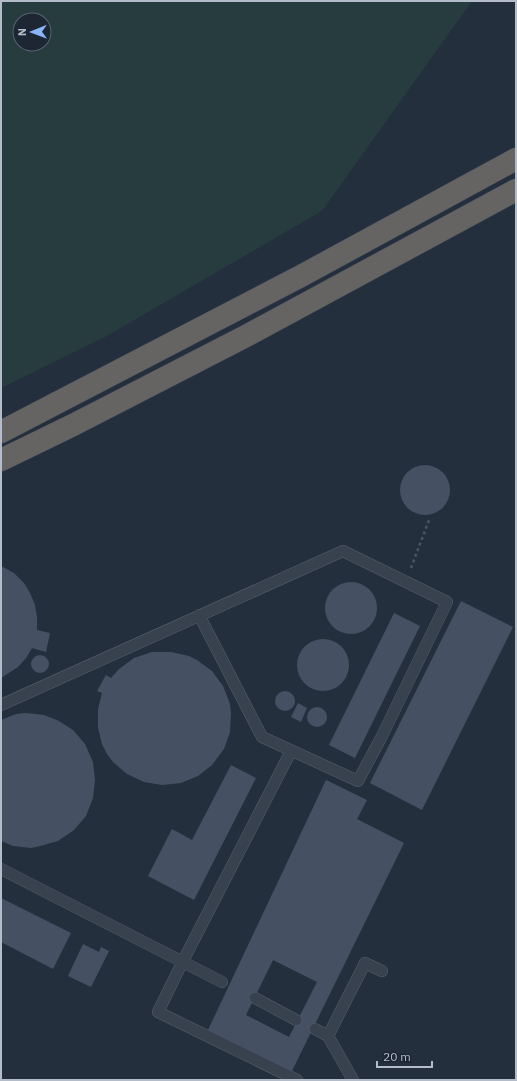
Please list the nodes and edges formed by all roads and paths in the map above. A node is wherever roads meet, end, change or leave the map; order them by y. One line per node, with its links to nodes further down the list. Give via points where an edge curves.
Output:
1 (516, 159): 3 (highway, via 211,324)
2 (516, 190): 4 (highway, via 246,336)
3 (1, 432)
4 (1, 460)
5 (429, 520): 6 (path)
6 (406, 582): 7 (lane, via 343,550); 9 (lane, via 447,602 358,781)
7 (199, 615): 8 (lane); 9 (lane, via 262,737)
8 (1, 705)
9 (291, 751): 11 (lane)
10 (1, 870): 11 (lane)
11 (183, 961): 13 (lane); 18 (lane, via 158,1012)
12 (382, 971): 17 (lane, via 365,963)
13 (222, 982)
14 (255, 998): 15 (lane)
15 (296, 1020)
16 (315, 1029): 17 (lane)
17 (328, 1036): 19 (lane)
18 (297, 1080)
19 (353, 1080)

